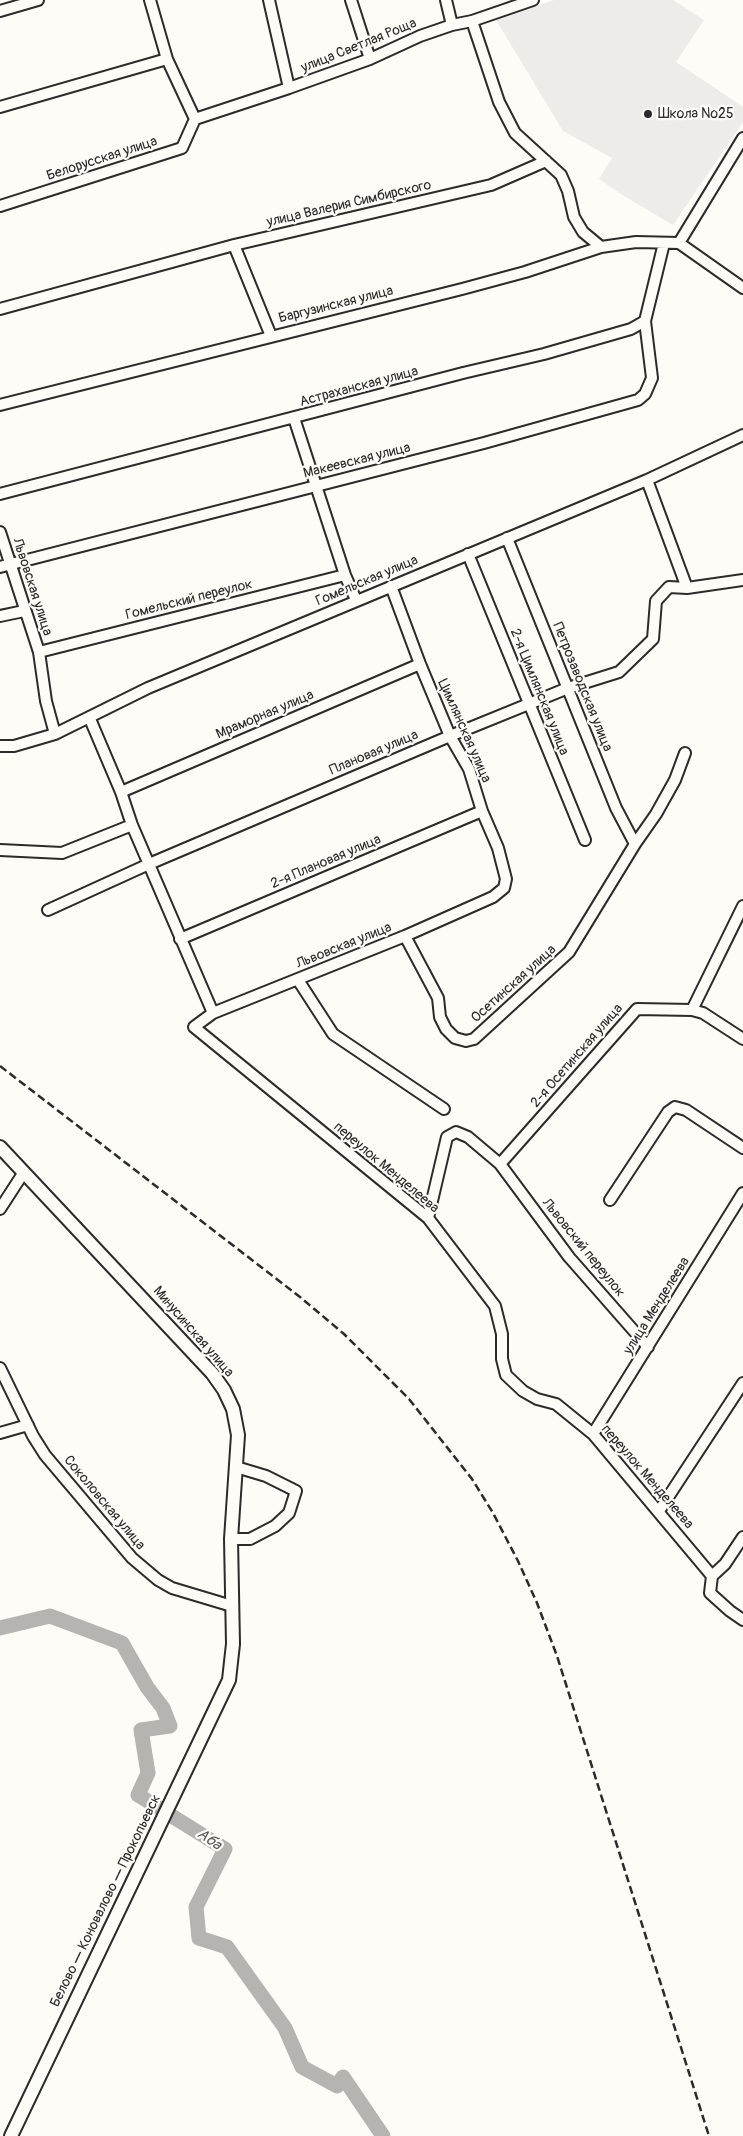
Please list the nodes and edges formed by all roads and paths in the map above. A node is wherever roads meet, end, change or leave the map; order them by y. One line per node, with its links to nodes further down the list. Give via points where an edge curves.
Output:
1 (38, 0): 7 (street)
2 (150, 0): 10 (street)
3 (269, 0): 12 (street)
4 (351, 0): 11 (street)
5 (446, 0): 9 (street)
6 (533, 0): 8 (street, улица Светлая Роща)
7 (0, 11)
8 (472, 21): 9 (street, улица Светлая Роща); 16 (street, via 499,102 515,133)
9 (452, 25): 11 (street, улица Светлая Роща)
10 (167, 59): 13 (street); 14 (street)
11 (370, 59): 12 (street, улица Светлая Роща)
12 (289, 88): 14 (street, улица Светлая Роща)
13 (0, 107)
14 (195, 119): 17 (street, Белорусская улица, via 182,148)
15 (743, 138): 19 (street)
16 (546, 161): 20 (street, улица Валерия Симбирского, via 491,184); 21 (street, via 561,174 574,216 584,232)
17 (0, 206)
18 (664, 243): 19 (street, Баргузинская улица); 21 (street, Баргузинская улица, via 636,242); 24 (street)
19 (679, 243): 22 (street)
20 (234, 244): 23 (street, улица Валерия Симбирского); 25 (street)
21 (601, 247): 25 (street, Баргузинская улица, via 525,272)
22 (743, 288)
23 (0, 309)
24 (645, 321): 27 (street, Астраханская улица, via 631,329 544,354); 30 (street, Макеевская улица, via 652,378 645,394 638,400)
25 (271, 336): 26 (street, Баргузинская улица)
26 (0, 404)
27 (294, 418): 30 (street); 31 (street, Астраханская улица)
28 (743, 434): 29 (street, Гомельская улица)
29 (646, 480): 33 (street, Гомельская улица); 39 (street)
30 (317, 485): 35 (street, Макеевская улица); 36 (street)
31 (0, 494)
32 (0, 532): 35 (street, Львовская улица)
33 (507, 538): 34 (street, Гомельская улица); 45 (street, Петрозаводская улица)
34 (468, 554): 38 (street, Гомельская улица); 46 (street, 2-я Цимлянская улица)
35 (5, 566): 41 (street, Львовская улица)
36 (345, 575): 40 (street); 43 (street, Гомельский переулок)
37 (743, 580): 39 (street)
38 (391, 586): 40 (street, Гомельская улица); 44 (street, Цимлянская улица)
39 (687, 588): 45 (street, Плановая улица, via 669,587 656,602 653,639 619,672)
40 (356, 600): 47 (street, Гомельская улица, via 148,688)
41 (24, 611): 42 (street); 43 (street, Львовская улица)
42 (0, 616)
43 (39, 652): 48 (street, Львовская улица, via 46,701)
44 (420, 664): 49 (street, Цимлянская улица); 52 (street, Мраморная улица)
45 (568, 688): 46 (street, Плановая улица); 56 (street, Петрозаводская улица, via 616,808)
46 (529, 705): 49 (street, Плановая улица); 55 (street, 2-я Цимлянская улица)
47 (90, 719): 48 (street, Гомельская улица); 52 (street)
48 (55, 734): 50 (street, Гомельская улица, via 14,746)
49 (450, 736): 53 (street, Цимлянская улица, via 469,769); 58 (street, Плановая улица)
50 (0, 746)
51 (685, 753): 56 (street, Осетинская улица, via 675,780)
52 (121, 792): 54 (street)
53 (482, 811): 59 (street, Цимлянская улица, via 498,848 506,879); 63 (street, 2-я Плановая улица)
54 (132, 825): 57 (street, via 62,853); 58 (street)
55 (585, 840)
56 (635, 844): 62 (street, Осетинская улица, via 570,952 474,1039 455,1038 446,1029 440,1017 438,998)
57 (0, 850)
58 (149, 864): 61 (street, Плановая улица); 63 (street)
59 (504, 888): 62 (street, Львовская улица, via 493,897)
60 (743, 906): 65 (street)
61 (48, 910)
62 (405, 936): 64 (street, Львовская улица)
63 (180, 939): 66 (street)
64 (298, 980): 66 (street, Львовская улица); 69 (street, via 334,1034)
65 (692, 1010): 68 (street, via 703,1013); 72 (street, 2-я Осетинская улица, via 637,1009)
66 (213, 1013): 67 (street, Львовская улица)
67 (194, 1028): 77 (street, переулок Менделеева)
68 (743, 1038)
69 (444, 1109)
70 (0, 1147): 73 (main road, Минусинская улица)
71 (743, 1148): 75 (street, via 686,1110 675,1107 668,1112)
72 (500, 1164): 77 (street, Львовский переулок, via 468,1137 456,1132 446,1137); 78 (street, Львовский переулок, via 569,1257)
73 (24, 1172): 76 (street); 84 (main road, Минусинская улица, via 212,1373 233,1409 238,1435)
74 (743, 1193): 78 (street, улица Менделеева)
75 (610, 1200)
76 (0, 1209)
77 (428, 1218): 83 (street, переулок Менделеева, via 495,1306 502,1334 506,1375 530,1395 556,1404)
78 (648, 1347): 83 (street, улица Менделеева)
79 (0, 1368): 81 (street, Соколовская улица)
80 (743, 1383): 85 (street)
81 (28, 1425): 82 (street); 89 (street, Соколовская улица, via 45,1455 132,1558 172,1588)
82 (0, 1432)
83 (593, 1434): 85 (street, переулок Менделеева)
84 (236, 1466): 87 (main road, Минусинская улица); 87 (street, via 296,1491 289,1513 275,1526 250,1539)
85 (659, 1511): 88 (street, переулок Менделеева)
86 (743, 1537): 88 (street, via 725,1564)
87 (231, 1540): 89 (main road, Минусинская улица)
88 (712, 1576): 90 (street, переулок Менделеева, via 710,1593)
89 (232, 1606): 91 (main road, Минусинская улица, via 233,1644)
90 (743, 1620)
91 (229, 1680): 92 (main road, Белово — Коновалово — Прокопьевск)
92 (11, 2136)

